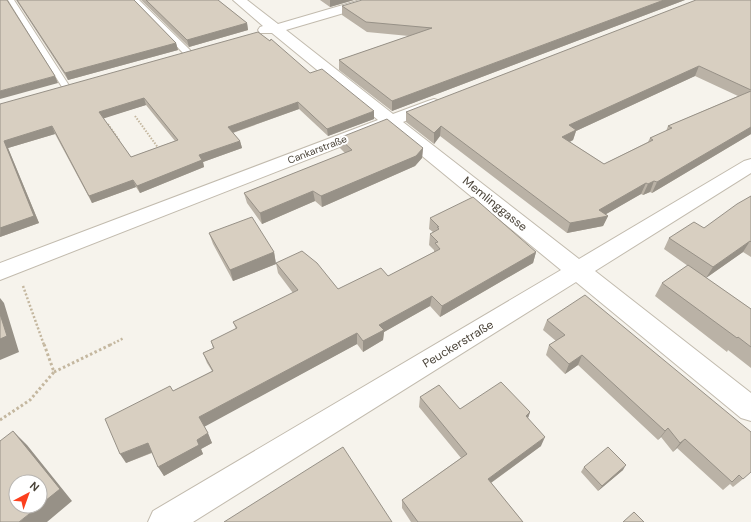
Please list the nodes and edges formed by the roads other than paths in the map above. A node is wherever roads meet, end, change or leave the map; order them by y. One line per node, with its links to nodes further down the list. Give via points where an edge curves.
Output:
1 (11, 0): 11 (lane)
2 (135, 0): 8 (lane)
3 (239, 0): 5 (street, Memlinggasse)
4 (374, 0): 5 (street)
5 (275, 28): 6 (street); 14 (street, Memlinggasse)
6 (252, 34)
7 (202, 48): 8 (street)
8 (187, 52): 9 (street)
9 (172, 57)
10 (81, 83): 11 (street)
11 (66, 87): 12 (street)
12 (51, 91)
13 (450, 98): 14 (street, Cankarstraße)
14 (391, 121): 16 (street, Cankarstraße); 17 (street, Memlinggasse)
15 (751, 165): 17 (street, Peuckerstraße)
16 (8, 269)
17 (578, 271): 18 (street, Memlinggasse); 19 (street, Peuckerstraße)
18 (751, 409)
19 (164, 522)

